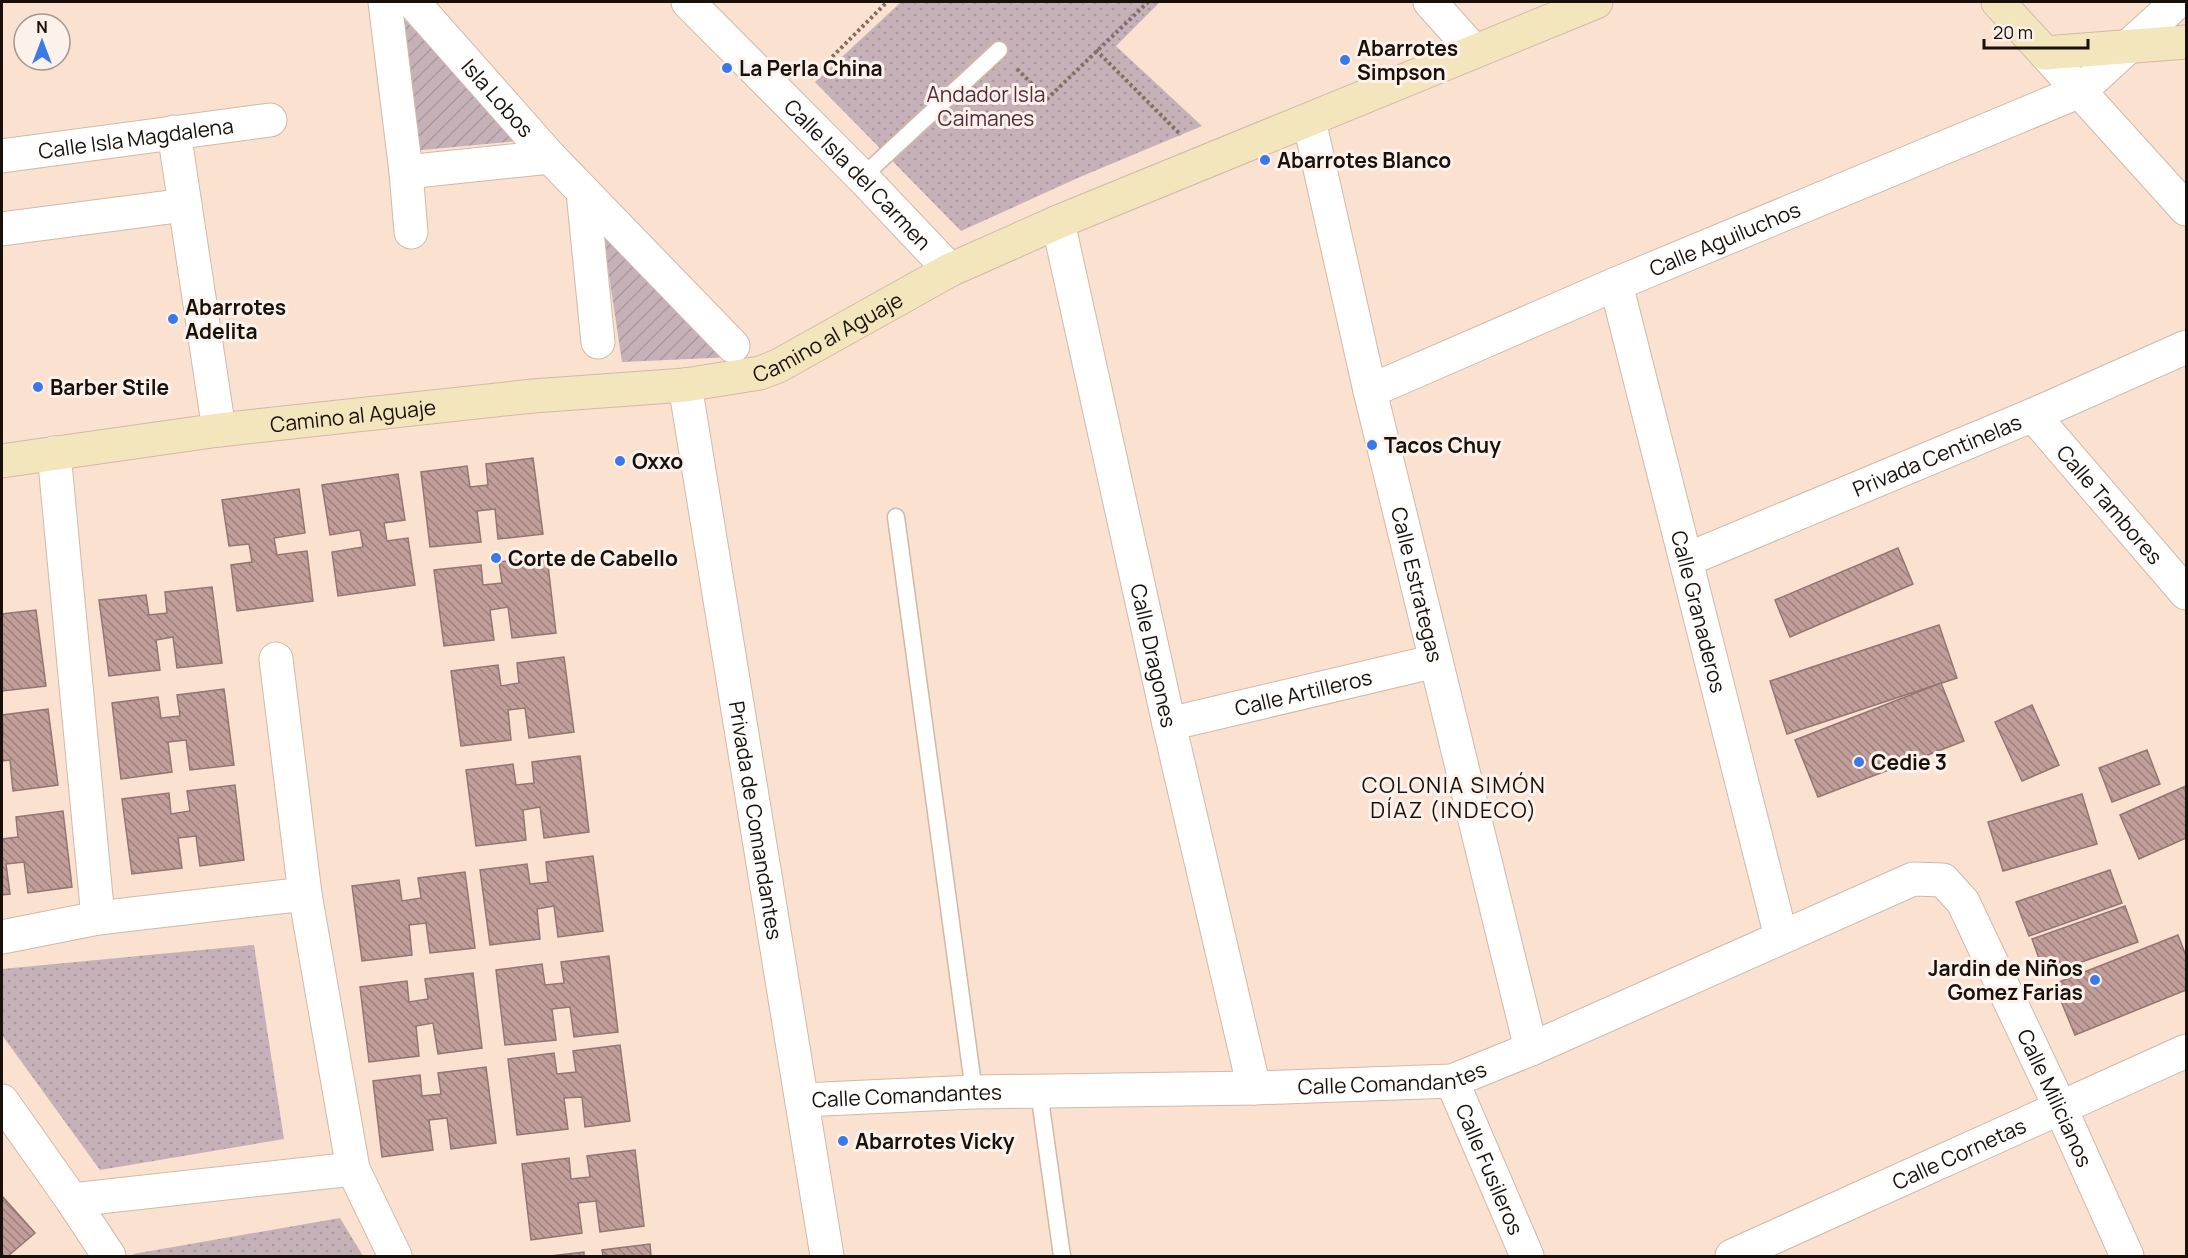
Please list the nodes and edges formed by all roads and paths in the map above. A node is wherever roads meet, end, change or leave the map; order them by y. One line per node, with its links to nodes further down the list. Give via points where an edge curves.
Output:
1 (385, 2): 24 (street)
2 (413, 2): 23 (street, Isla Lobos)
3 (688, 2): 17 (street, Calle Isla del Carmen)
4 (887, 2): 17 (path)
5 (1148, 2): 13 (path)
6 (1430, 2): 14 (street)
7 (1596, 2): 14 (main road, Camino al Aguaje)
8 (1998, 2): 15 (main road)
9 (2177, 2): 11 (street, Calle Aguiluchos)
10 (2187, 42): 11 (main road)
11 (2129, 46): 15 (main road); 16 (street, Calle Aguiluchos)
12 (999, 50): 13 (path, via 1047,99); 25 (lane)
13 (1096, 50): 21 (path)
14 (1474, 51): 19 (main road, Camino al Aguaje)
15 (2045, 53): 16 (street)
16 (2080, 91): 28 (street); 33 (street, Calle Aguiluchos)
17 (787, 102): 25 (street, Calle Isla del Carmen)
18 (270, 120): 20 (street, Calle Isla Magdalena)
19 (1309, 120): 29 (main road, Camino al Aguaje); 38 (street, Calle Estrategas)
20 (174, 132): 22 (street, Calle Isla Magdalena); 27 (street)
21 (1184, 139)
22 (2, 156)
23 (550, 156): 24 (street); 26 (street, Isla Lobos)
24 (406, 171): 31 (street)
25 (862, 177): 32 (street, Calle Isla del Carmen)
26 (583, 192): 34 (street); 35 (street, Isla Lobos)
27 (185, 205): 30 (street); 40 (street)
28 (2187, 208)
29 (1058, 222): 32 (main road, Camino al Aguaje); 48 (street, Calle Dragones)
30 (2, 227)
31 (411, 232)
32 (950, 270): 37 (main road, Camino al Aguaje, via 778,366 760,373)
33 (1616, 284): 38 (street, Calle Aguiluchos); 44 (street, Calle Granaderos)
34 (598, 342)
35 (733, 346)
36 (2187, 346): 39 (street, Privada Centinelas)
37 (685, 385): 40 (main road, Camino al Aguaje, via 533,396); 60 (street, Privada de Comandantes)
38 (1370, 391): 47 (street, Calle Estrategas)
39 (2034, 415): 44 (street, Privada Centinelas); 45 (street, Calle Tambores)
40 (219, 430): 41 (main road, Camino al Aguaje)
41 (54, 453): 42 (main road, Camino al Aguaje); 51 (street)
42 (2, 461)
43 (896, 517): 58 (lane)
44 (1686, 560): 53 (street, Calle Granaderos)
45 (2187, 593)
46 (276, 659): 50 (street)
47 (1436, 661): 48 (street, Calle Artilleros); 54 (street, Calle Estrategas)
48 (1169, 724): 57 (street, Calle Dragones)
49 (1943, 880): 53 (street, Calle Comandantes, via 1913,879); 62 (street, Calle Milicianos, via 1963,902)
50 (305, 894): 51 (street); 63 (street)
51 (98, 918): 52 (street)
52 (2, 937)
53 (1781, 937): 54 (street, Calle Comandantes)
54 (1531, 1049): 56 (street, Calle Comandantes)
55 (2187, 1051): 62 (street, Calle Cornetas)
56 (1452, 1081): 57 (street, Calle Comandantes); 69 (street, Calle Fusileros)
57 (1254, 1088): 59 (street, Calle Comandantes)
58 (974, 1092): 59 (street, Calle Comandantes); 60 (street, Calle Comandantes)
59 (1039, 1092): 68 (lane)
60 (802, 1100): 67 (street, Privada de Comandantes)
61 (2, 1101): 64 (street)
62 (2060, 1107): 70 (street, Calle Cornetas); 71 (street, Calle Milicianos)
63 (353, 1169): 64 (street); 66 (street)
64 (72, 1200): 65 (street)
65 (109, 1257)
66 (394, 1257)
67 (827, 1257)
68 (1062, 1257)
69 (1527, 1257)
70 (1732, 1257)
71 (2127, 1257)

